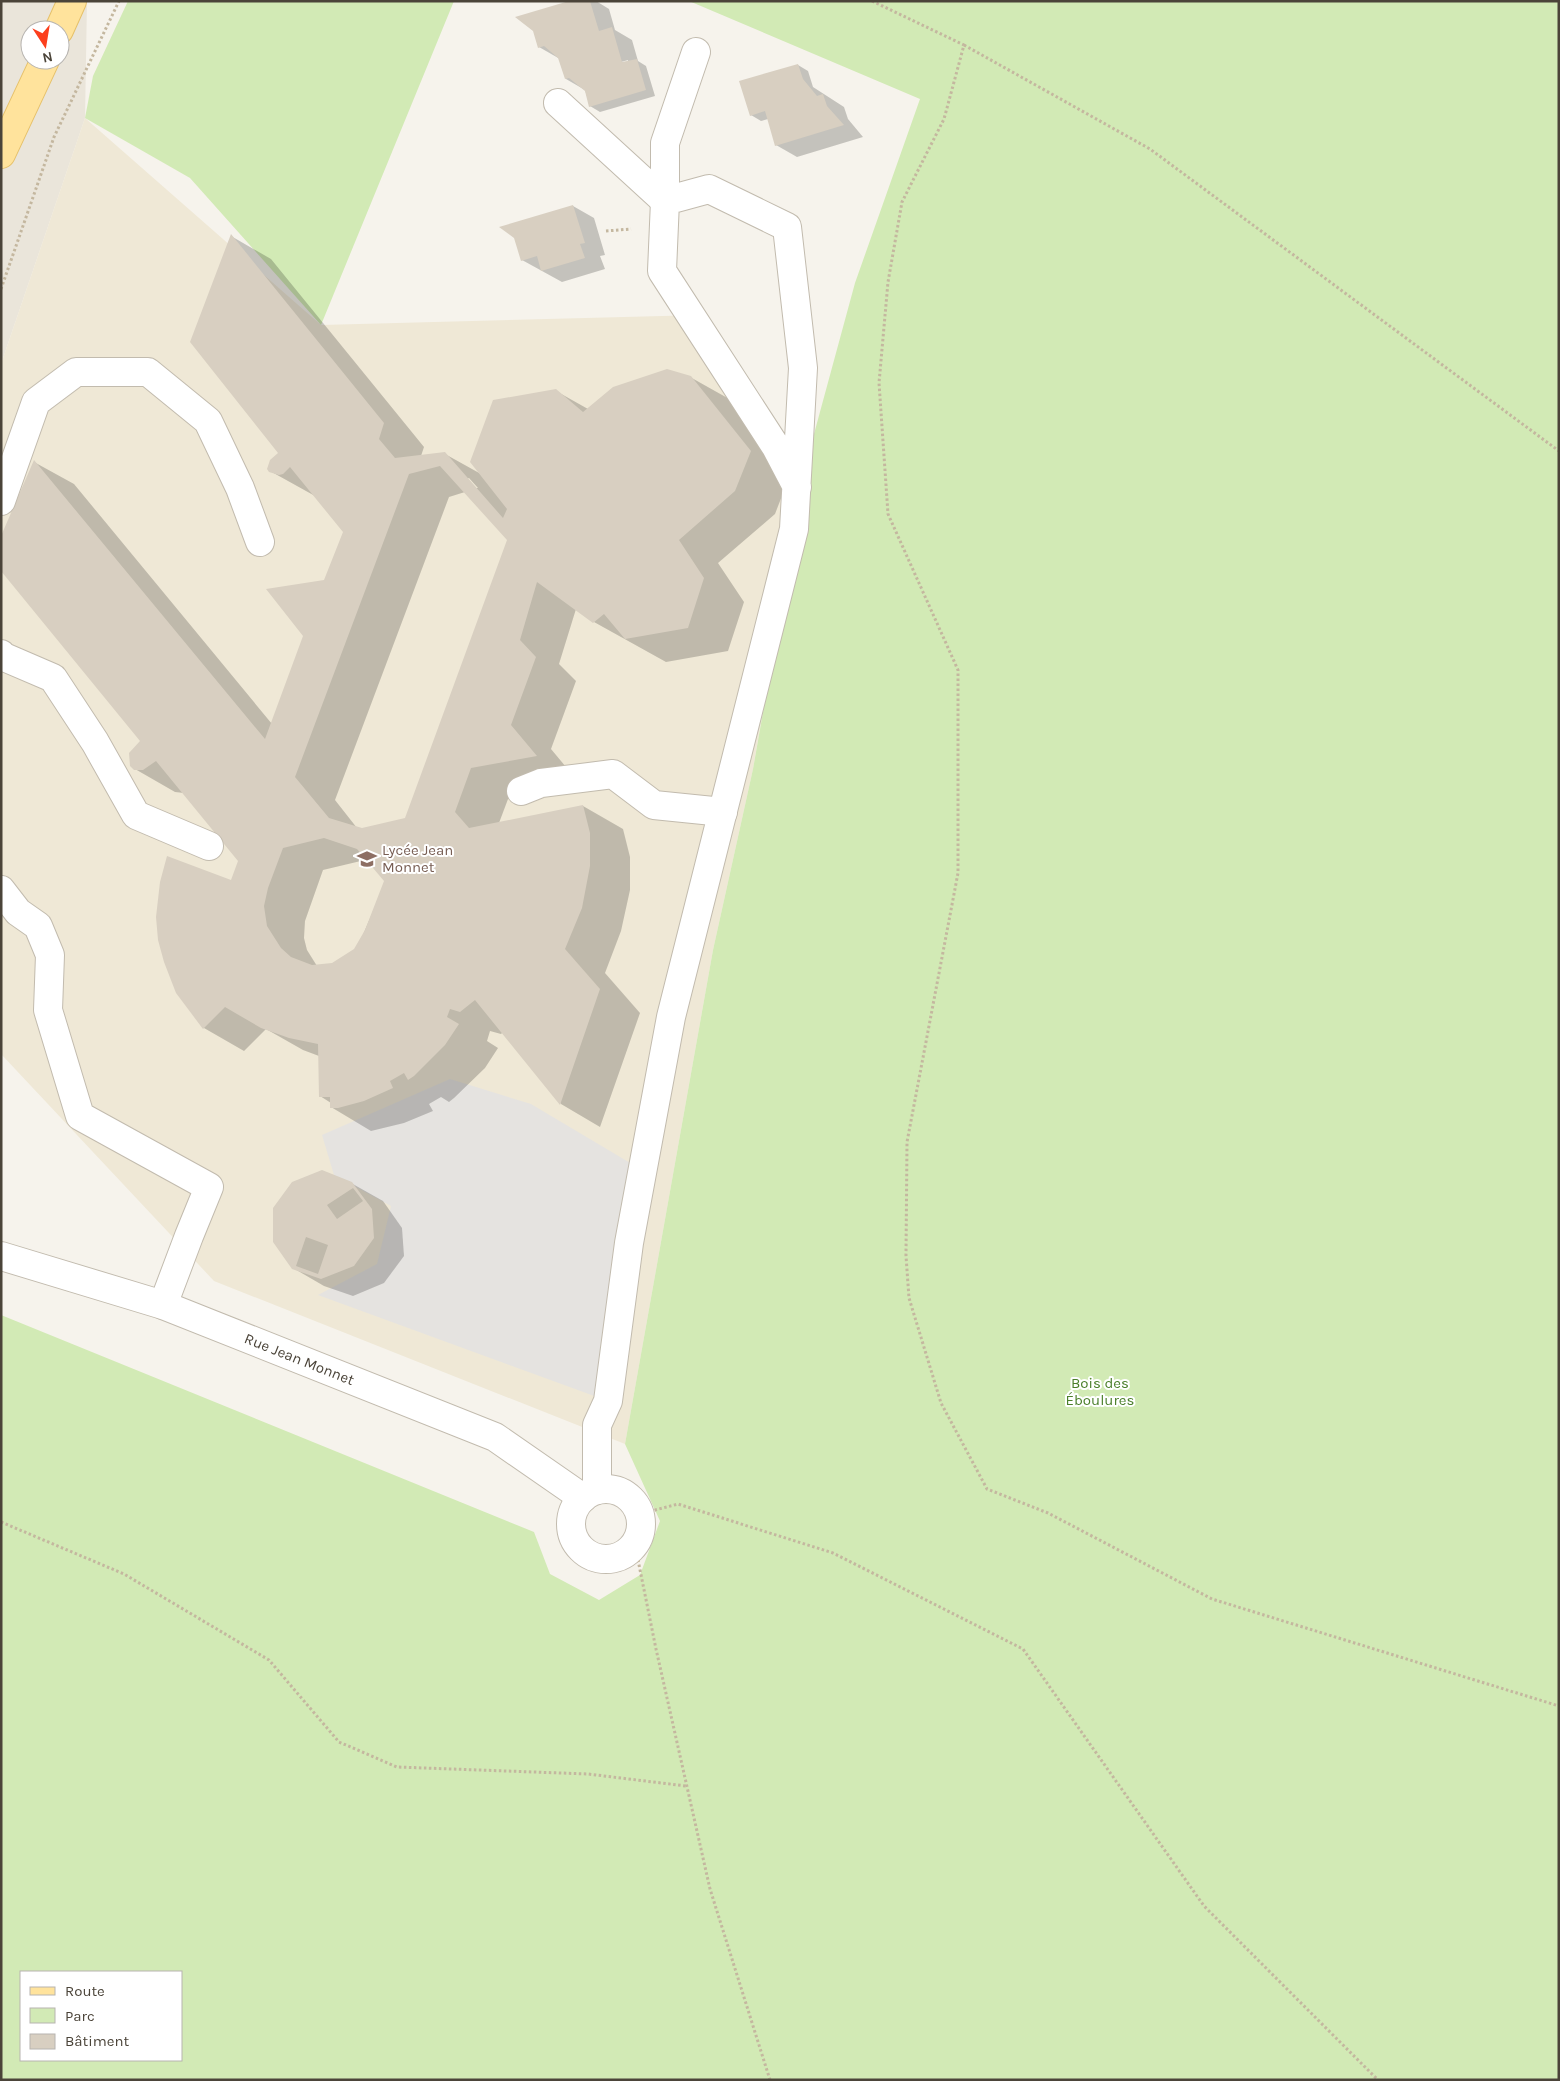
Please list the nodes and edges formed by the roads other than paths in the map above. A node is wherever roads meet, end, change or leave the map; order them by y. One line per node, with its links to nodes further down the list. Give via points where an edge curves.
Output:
1 (72, 1): 2 (main road)
2 (63, 20)
3 (696, 52): 7 (street, via 665,143)
4 (40, 70): 6 (main road)
5 (558, 103): 7 (street)
6 (1, 154)
7 (665, 200): 8 (street, via 662,271 776,447); 8 (street, via 708,189 787,227 803,368)
8 (797, 487): 13 (street, via 794,529)
9 (1, 501): 10 (street, via 36,402 76,372 148,372 208,422 240,488)
10 (260, 542)
11 (2, 656): 14 (street, via 53,678 136,815)
12 (521, 791): 13 (street, via 541,783 613,774 654,805)
13 (722, 812): 18 (street, via 670,1016 626,1258 608,1401 596,1425)
14 (209, 846)
15 (1, 890): 17 (street, via 18,912 38,926 50,955 48,1010 80,1116 209,1186)
16 (1, 1256): 17 (street, Rue Jean Monnet)
17 (163, 1305): 18 (street, Rue Jean Monnet, via 495,1438)
18 (590, 1494): 18 (street, Rue Jean Monnet, via 576,1507 572,1518 576,1541 592,1556 604,1559 626,1553 635,1545 642,1525 636,1504 628,1496 608,1489)

